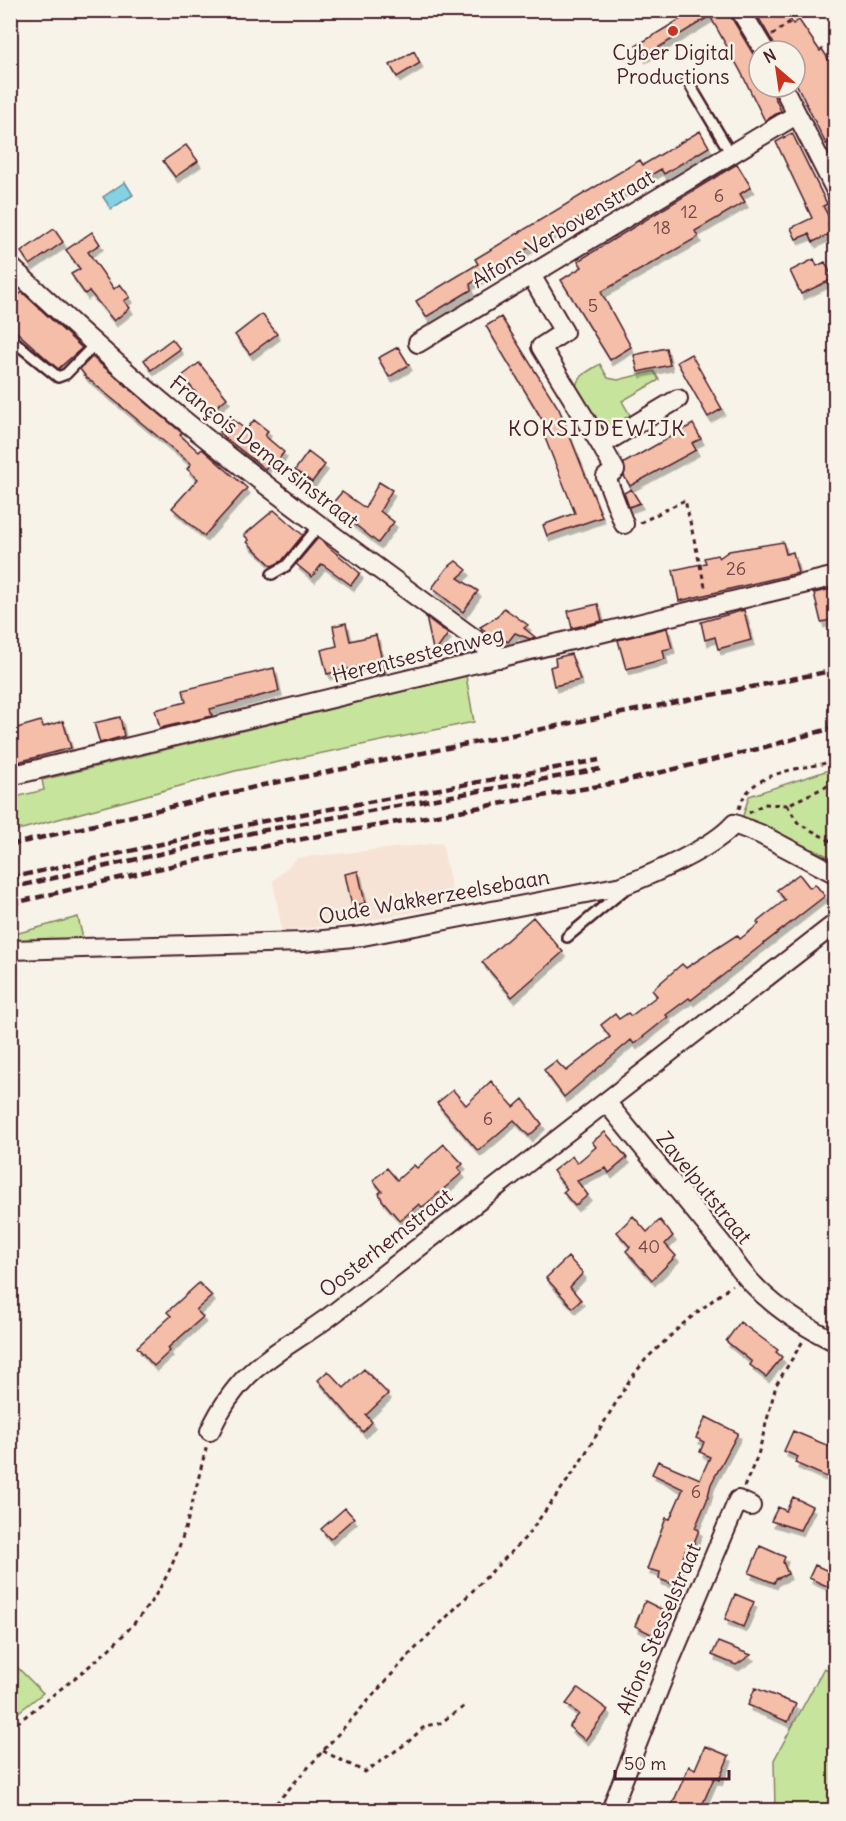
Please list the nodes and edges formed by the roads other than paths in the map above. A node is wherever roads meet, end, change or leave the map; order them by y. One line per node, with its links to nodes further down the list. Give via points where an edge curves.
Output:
1 (740, 10): 2 (street)
2 (758, 39)
3 (687, 80): 6 (lane)
4 (789, 99): 5 (street)
5 (796, 115): 6 (street, Alfons Verbovenstraat); 7 (street)
6 (731, 154): 9 (street, Alfons Verbovenstraat)
7 (836, 190)
8 (10, 266): 12 (street, François Demarsinstraat)
9 (531, 275): 11 (street, Alfons Verbovenstraat); 14 (street, via 564,332 541,347)
10 (16, 342): 12 (lane, via 58,377 66,374)
11 (418, 343)
12 (95, 344): 16 (street, François Demarsinstraat, via 180,417)
13 (678, 399): 14 (street)
14 (601, 445): 15 (street, via 615,470 606,477)
15 (624, 524)
16 (319, 526): 17 (lane, via 286,566); 19 (street, François Demarsinstraat)
17 (272, 574)
18 (836, 576): 19 (street, Herentsesteenweg)
19 (501, 658): 20 (street, Herentsesteenweg)
20 (10, 776)
21 (836, 874): 22 (street, Oude Wakkerzeelsebaan, via 736,819 726,833)
22 (637, 880): 24 (lane); 25 (street, Oude Wakkerzeelsebaan, via 363,936 304,942)
23 (836, 923): 26 (street)
24 (567, 937)
25 (10, 950)
26 (606, 1102): 27 (street, Zavelputstraat, via 727,1250 742,1275 811,1330); 28 (street, Oosterhemstraat, via 333,1314 249,1372 221,1407)
27 (836, 1342)
28 (210, 1431)
29 (745, 1503): 30 (street, Alfons Stesselstraat, via 669,1663)
30 (611, 1810)

